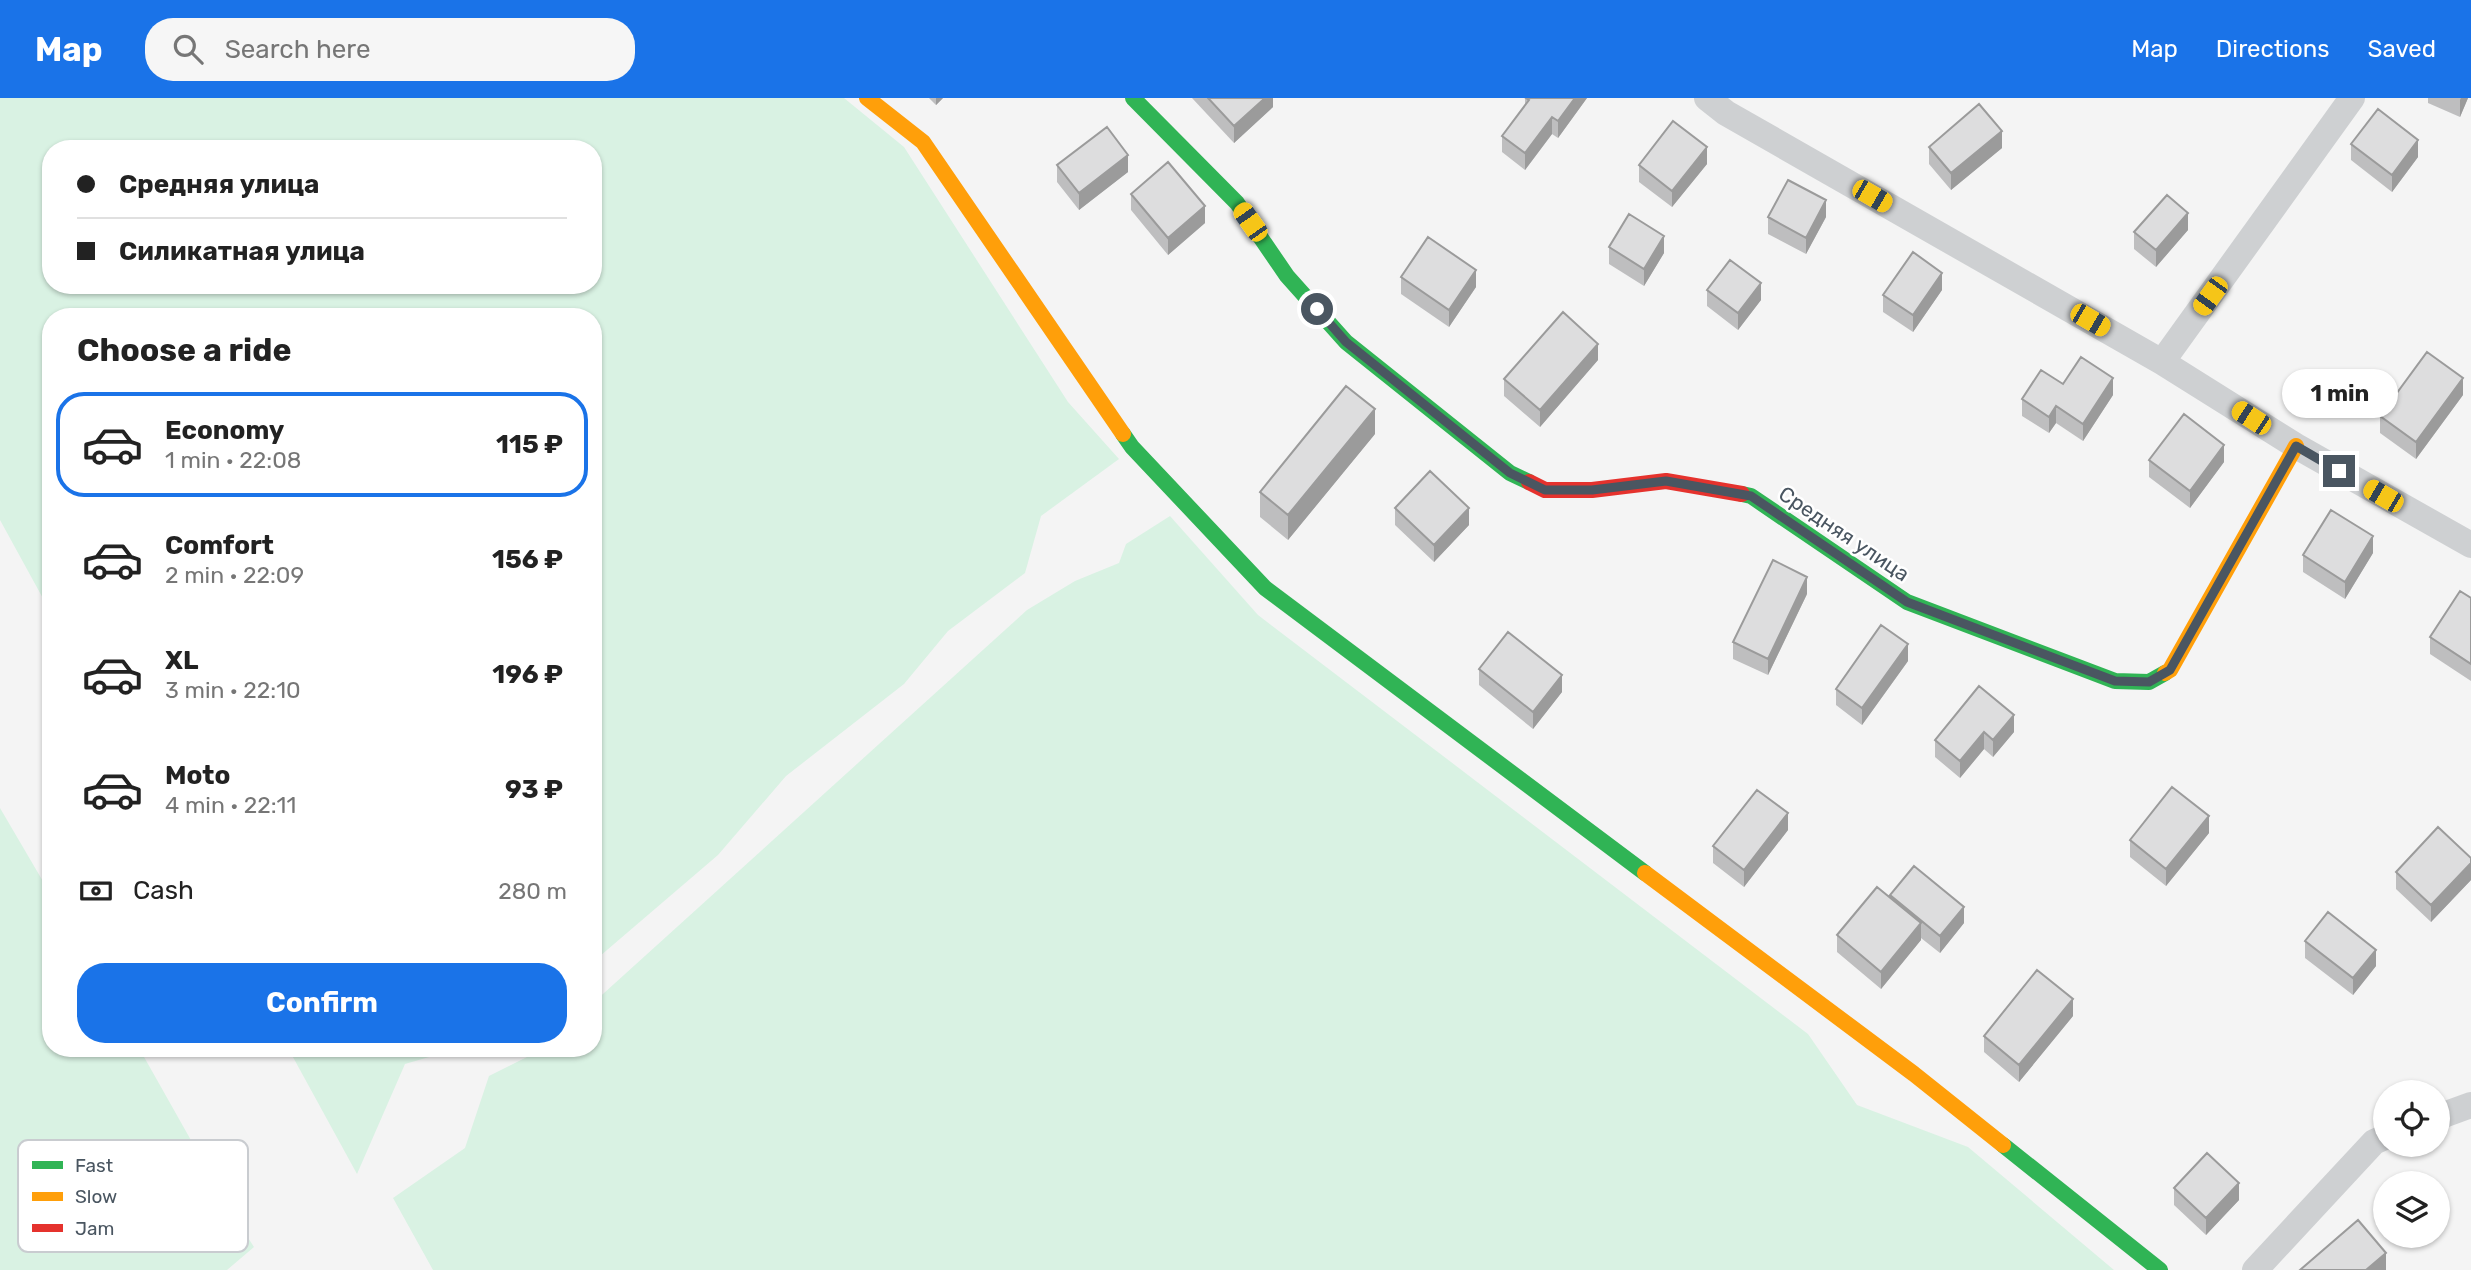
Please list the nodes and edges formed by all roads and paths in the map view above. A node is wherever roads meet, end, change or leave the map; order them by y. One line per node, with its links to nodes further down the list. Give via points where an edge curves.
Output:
1 (867, 98): 11 (street, via 923,142 1132,446 1265,588 1914,1074)
2 (1133, 98): 6 (street, Средняя улица, via 1237,204 1287,276 1346,342 1510,473 1545,490 1666,481 1751,496 1907,602 2115,681 2149,682 2170,670)
3 (1707, 98): 5 (street)
4 (2352, 98): 5 (street)
5 (2162, 362): 6 (street)
6 (2296, 446): 7 (street)
7 (2471, 545)
8 (2471, 1105): 9 (street)
9 (2450, 1113)
10 (2373, 1143): 12 (street)
11 (2160, 1270)
12 (2255, 1270)

